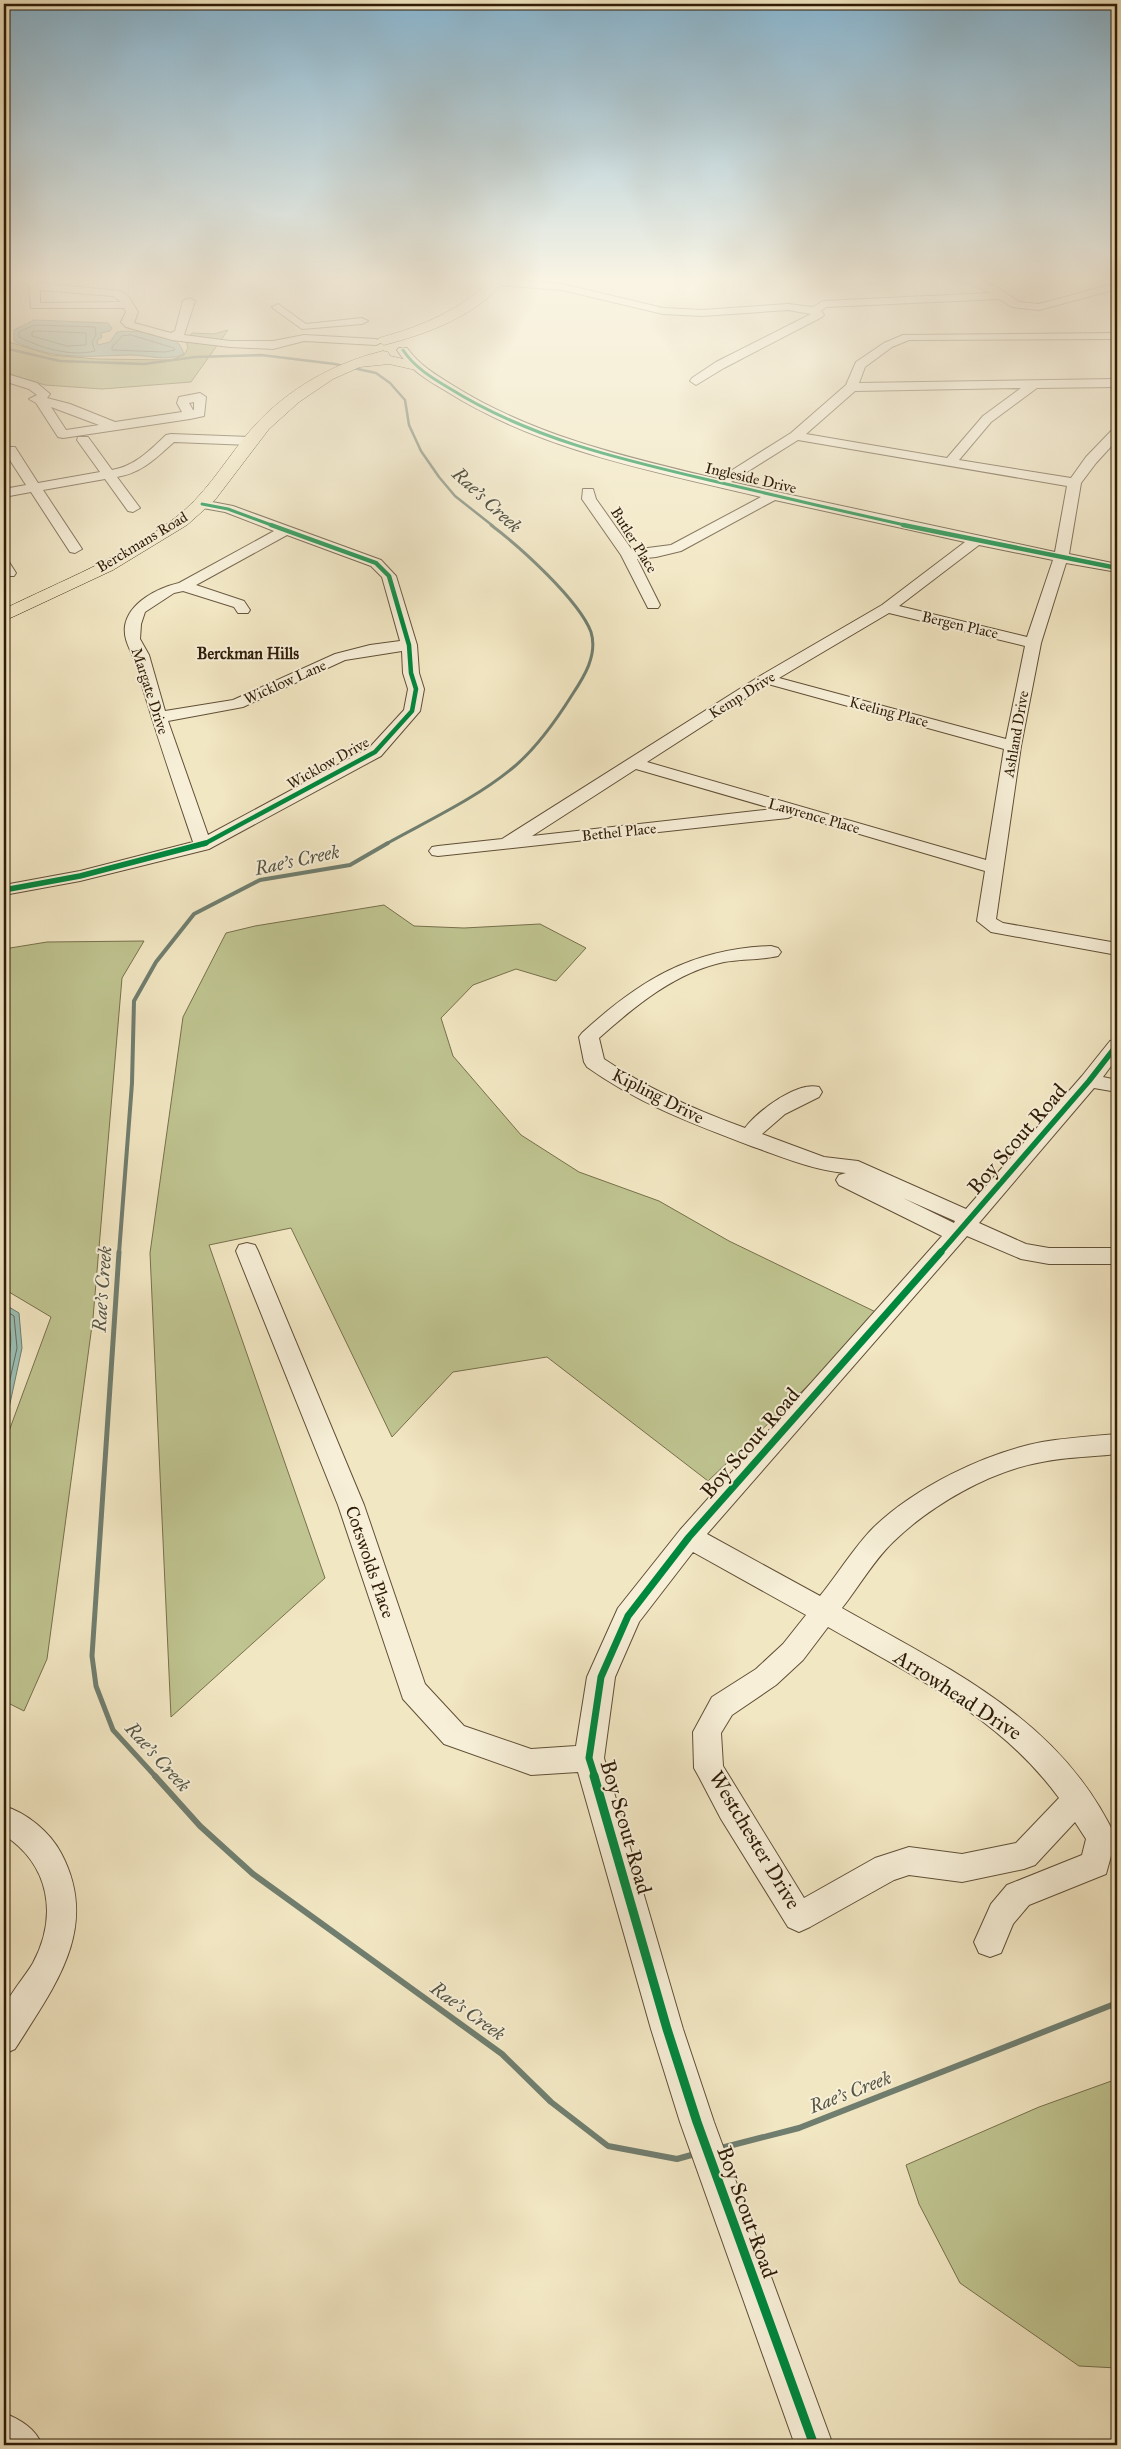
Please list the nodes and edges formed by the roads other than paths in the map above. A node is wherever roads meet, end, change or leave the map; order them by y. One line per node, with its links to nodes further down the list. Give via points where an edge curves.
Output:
1 (42, 391): 7 (street, via 44,394)
2 (307, 391): 14 (main road, Berckmans Road, via 274,414)
3 (453, 391): 18 (street, Ingleside Drive, via 539,433 621,460)
4 (846, 391): 11 (street)
5 (1024, 391): 16 (street, via 987,419)
6 (22, 396): 7 (street)
7 (40, 400): 9 (street); 9 (street, via 64,434)
8 (190, 414): 9 (street)
9 (116, 427): 12 (street)
10 (1117, 433): 19 (street, Ashland Drive)
11 (796, 436): 16 (street); 18 (street)
12 (170, 438): 14 (street); 17 (street, via 130,471)
13 (83, 440): 17 (street)
14 (250, 441): 24 (main road, Berckmans Road)
15 (4, 451): 20 (street, via 10,450)
16 (950, 462): 19 (street)
17 (109, 475): 20 (street); 25 (street)
18 (720, 483): 23 (street, Ingleside Drive)
19 (1074, 484): 30 (street, Ashland Drive)
20 (36, 487): 21 (street); 28 (street)
21 (4, 492)
22 (588, 492): 29 (street, Butler Place, via 589,499)
23 (772, 496): 27 (street, Ingleside Drive); 29 (street, via 676,548)
24 (202, 504): 26 (street, Wicklow Drive, via 228,509); 36 (main road, Berckmans Road, via 138,548)
25 (133, 508)
26 (286, 530): 32 (street, Margate Drive); 38 (street, Wicklow Drive, via 376,563 389,576)
27 (975, 541): 30 (street, Ingleside Drive); 34 (street, Kemp Drive)
28 (75, 549)
29 (628, 555): 33 (street, Butler Place)
30 (1061, 557): 31 (street, Ingleside Drive); 37 (street, Ashland Drive)
31 (1117, 568)
32 (184, 586): 35 (street, via 239,604); 40 (street, Margate Drive, via 169,590 139,610 133,624 132,639 141,656)
33 (653, 605)
34 (887, 608): 37 (street, Bergen Place); 39 (street, Kemp Drive)
35 (243, 610)
36 (4, 616)
37 (1033, 643): 41 (street, Ashland Drive)
38 (409, 645): 40 (street, Wicklow Lane, via 340,657 236,704); 45 (street, Wicklow Drive, via 410,674 416,689 412,711 382,746)
39 (766, 679): 41 (street, Keeling Place); 42 (street, Kemp Drive)
40 (160, 717): 45 (street, Margate Drive)
41 (1013, 746): 47 (street, Ashland Drive)
42 (634, 763): 43 (street, Lawrence Place); 44 (street, Kemp Drive)
43 (799, 812): 44 (street, Bethel Place); 47 (street, Lawrence Place)
44 (506, 844): 46 (street, Bethel Place)
45 (203, 845): 48 (street, Wicklow Drive, via 108,870)
46 (438, 851)
47 (995, 868): 49 (street, Ashland Drive, via 986,921 998,928)
48 (4, 890)
49 (1117, 949)
50 (771, 952): 55 (street, Kipling Drive, via 746,951 710,958 680,969 608,1019 589,1037 594,1062 627,1085 689,1115)
51 (1117, 1045): 52 (street, Boy Scout Road)
52 (1089, 1081): 53 (street); 56 (street, Boy Scout Road)
53 (1117, 1086)
54 (812, 1092): 55 (street, via 786,1102)
55 (749, 1136): 56 (street, Kipling Drive, via 822,1164 830,1164 836,1175)
56 (963, 1226): 58 (street, Kipling Drive, via 1021,1251 1049,1256); 60 (street, Boy Scout Road)
57 (247, 1251): 62 (street, Cotswolds Place, via 350,1505 414,1690 454,1735 487,1748 531,1762)
58 (1117, 1256)
59 (1117, 1444): 61 (street, Westchester Drive, via 1041,1452 986,1468 956,1483 883,1535)
60 (689, 1537): 61 (street, Arrowhead Drive); 62 (street, Boy Scout Road, via 628,1616 600,1678)
61 (824, 1610): 63 (street, Arrowhead Drive, via 1012,1725 1045,1757); 63 (street, Westchester Drive, via 780,1665 722,1706 707,1732 709,1768 799,1916 886,1868 909,1861 962,1868 1024,1855)
62 (589, 1758): 69 (street, Boy Scout Road, via 697,2122)
63 (1078, 1799): 65 (street, Arrowhead Drive, via 1101,1838 1096,1864 1018,1895 1002,1914)
64 (4, 1819): 66 (street, via 35,1840 49,1857 59,1884 62,1905 55,1949)
65 (990, 1942)
66 (4, 2038)
67 (4, 2432): 68 (street)
68 (22, 2445)
69 (814, 2445)

